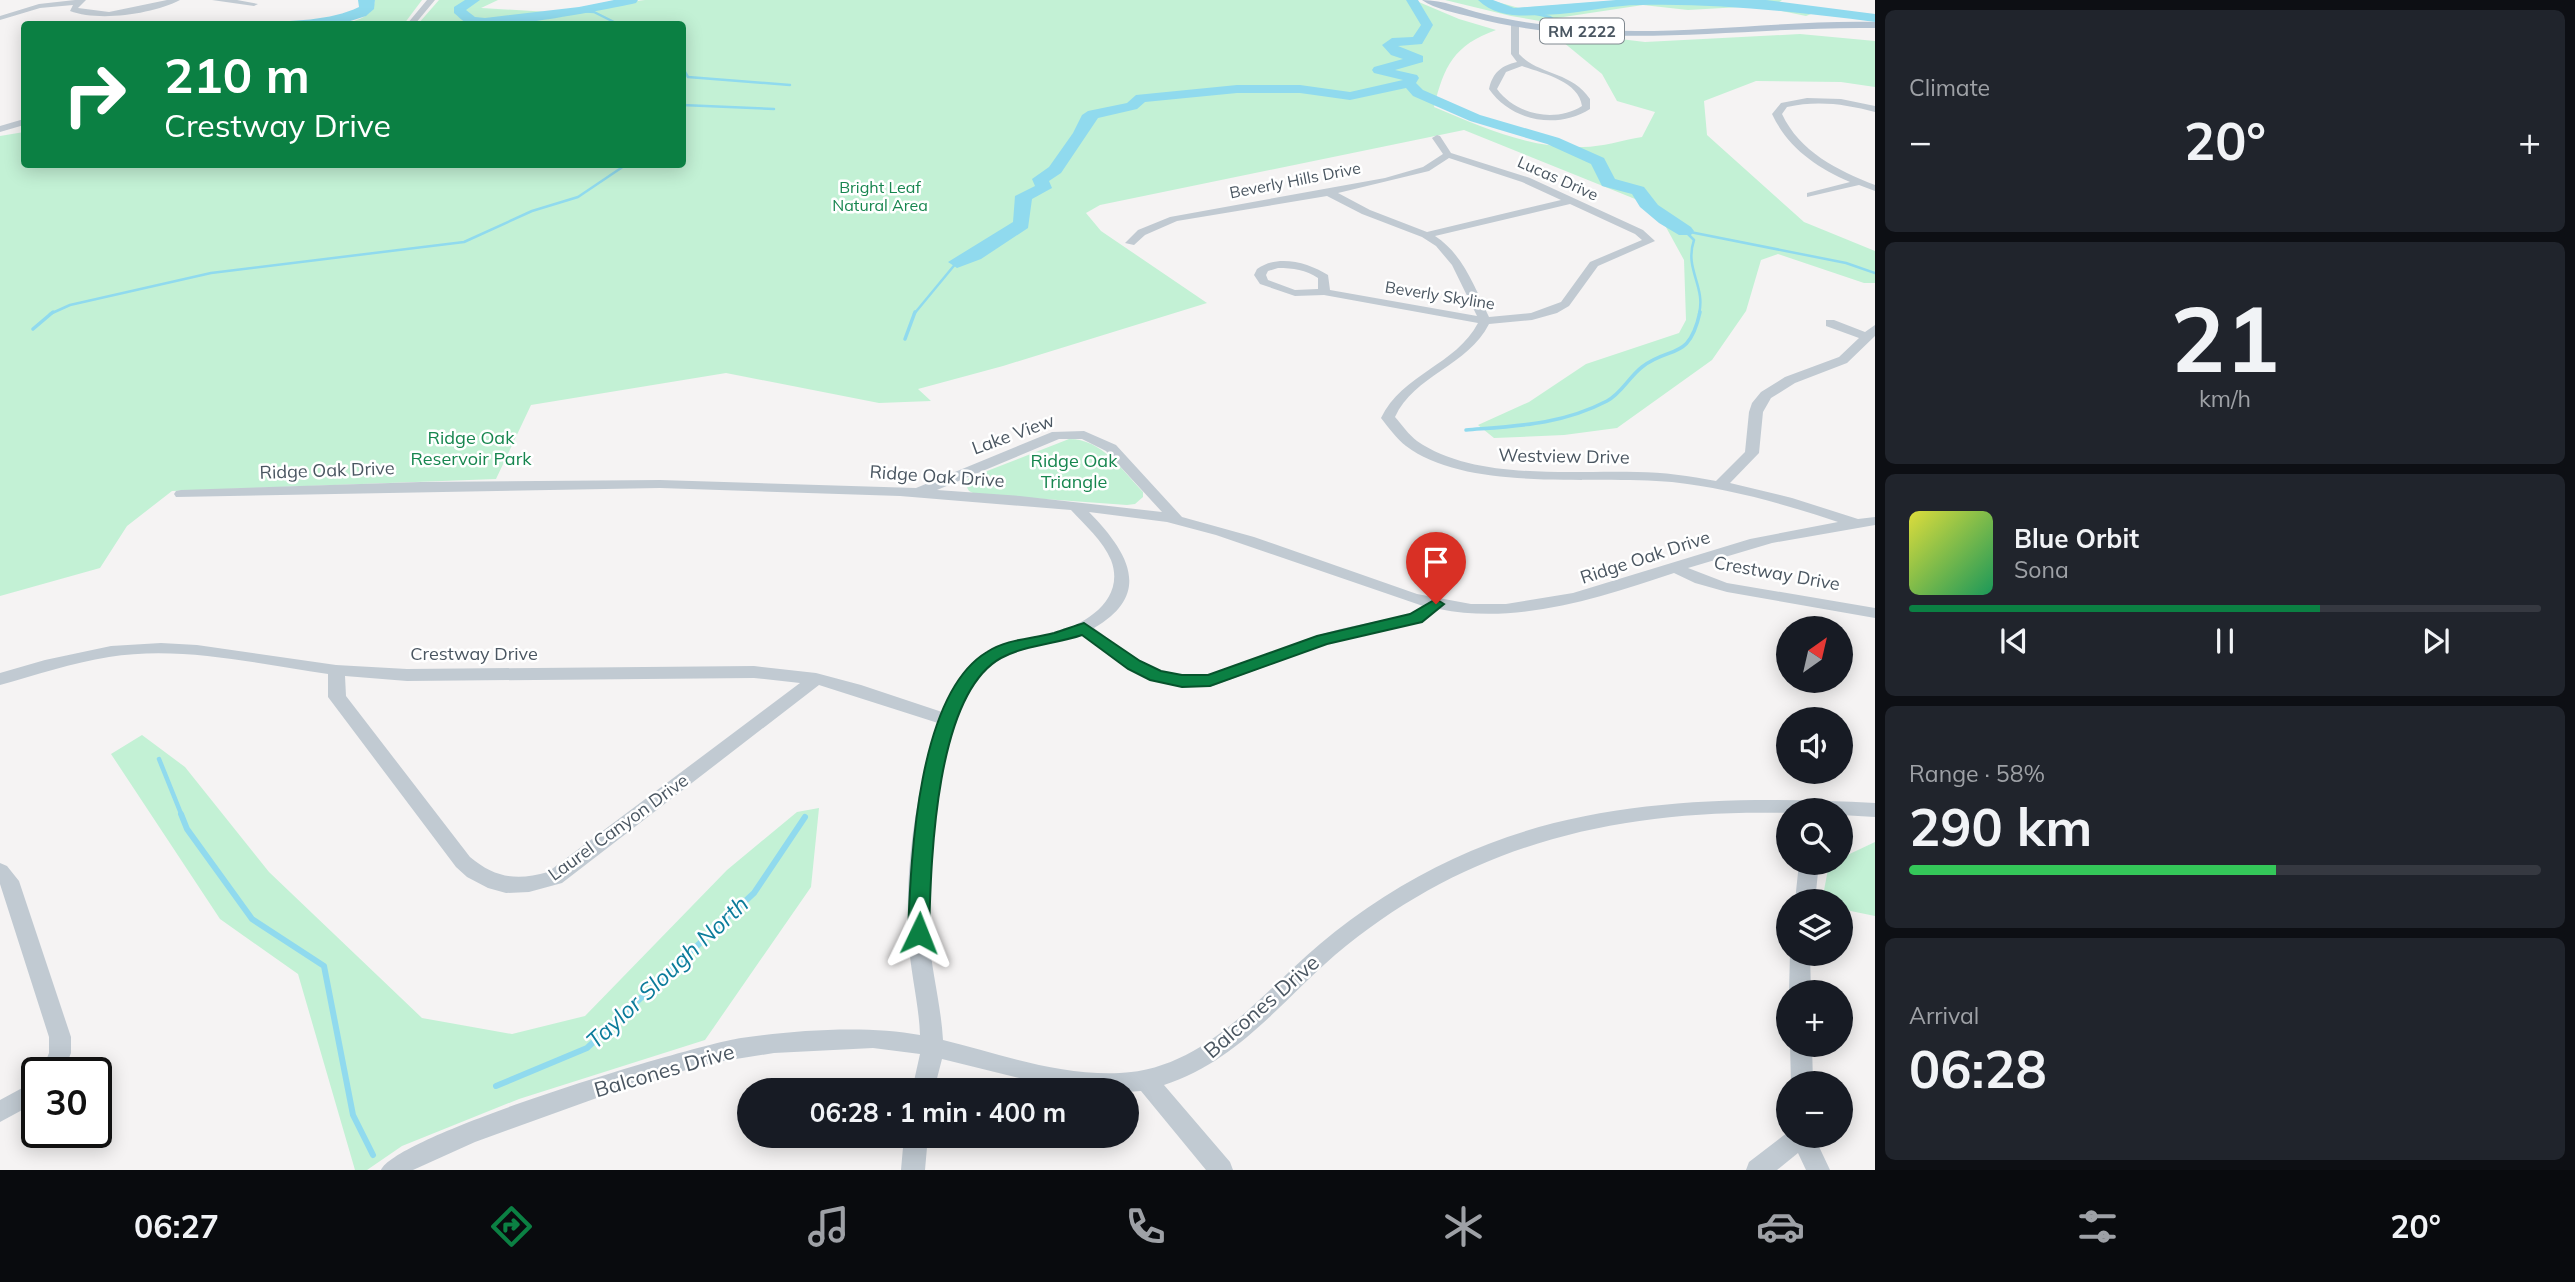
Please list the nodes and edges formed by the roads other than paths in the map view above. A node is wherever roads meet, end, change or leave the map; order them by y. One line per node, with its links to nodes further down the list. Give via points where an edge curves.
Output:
1 (176, 0): 5 (street, via 91,14 72,9)
2 (216, 0): 6 (street)
3 (431, 0): 8 (street)
4 (1427, 0): 9 (main road, RM 2222)
5 (80, 1): 7 (street, via 38,6)
6 (254, 4)
7 (0, 18)
8 (414, 21)
9 (1515, 23): 10 (main road, RM 2222, via 1624,34); 11 (street, via 1515,54)
10 (1875, 25)
11 (1523, 63): 11 (street, via 1502,69 1495,79 1493,89 1506,104 1525,113 1549,116 1570,116 1587,107 1585,95 1576,86)
12 (1875, 108): 17 (street, via 1807,100 1784,105 1777,114 1786,134 1799,146)
13 (21, 123): 14 (street)
14 (0, 129)
15 (1437, 138): 16 (street)
16 (1448, 155): 19 (street, Beverly Hills Drive, via 1415,172); 21 (street, Lucas Drive, via 1504,172)
17 (1860, 182): 18 (street); 20 (street)
18 (1875, 188)
19 (1326, 191): 22 (street); 24 (street, Beverly Hills Drive, via 1167,221)
20 (1811, 195)
21 (1570, 201): 22 (street); 23 (street, Lucas Drive)
22 (1426, 235): 26 (street, via 1450,254)
23 (1650, 241): 26 (street, Beverly Skyline, via 1594,264 1565,304 1553,310)
24 (1130, 243)
25 (1324, 292): 25 (street, Beverly Skyline, via 1324,277 1303,267 1273,265 1262,269 1260,275 1273,287); 26 (street, Beverly Skyline)
26 (1485, 321): 29 (street, Westview Drive, via 1474,341 1391,407 1388,418 1409,442 1430,454 1489,471 1622,474)
27 (1829, 323): 28 (street)
28 (1871, 332): 29 (street, via 1843,360 1790,380 1759,403 1752,453)
29 (1720, 485): 35 (street, Westview Drive)
30 (917, 493): 31 (street, Ridge Oak Drive, via 737,484 480,484); 32 (street, Ridge Oak Drive); 33 (street, Lake View, via 1047,438 1084,435 1111,448)
31 (180, 494)
32 (1075, 506): 33 (street, Ridge Oak Drive); 39 (street, via 1120,562 1122,583 1107,614)
33 (1177, 520): 37 (street, Ridge Oak Drive)
34 (1875, 521): 35 (street, Ridge Oak Drive)
35 (1856, 523): 36 (street, Ridge Oak Drive, via 1744,545)
36 (1674, 567): 37 (street, Ridge Oak Drive, via 1579,598 1511,608); 38 (street, Crestway Drive, via 1723,589)
37 (1436, 604): 39 (street, via 1416,618 1323,639 1210,681 1157,676)
38 (1875, 613)
39 (1084, 629): 43 (street, via 993,655 962,687)
40 (336, 670): 41 (street, Crestway Drive, via 160,648 111,651); 42 (street, Crestway Drive, via 407,675 754,672); 42 (street, Laurel Canyon Drive, via 337,697 463,862 476,874 503,885 527,887 555,878)
41 (0, 679)
42 (816, 679): 43 (street, Crestway Drive)
43 (947, 720): 48 (street, via 933,775 922,852 919,933)
44 (1776, 808): 51 (street, Balcones Drive, via 1667,812 1504,846 1380,911 1317,958 1217,1049 1191,1065)
45 (1853, 809): 46 (street, Balcones Drive)
46 (1875, 810)
47 (0, 871): 49 (street, via 9,881 61,1037)
48 (932, 1046): 50 (street); 51 (street, Balcones Drive, via 1063,1078 1107,1083); 57 (street, Balcones Drive, via 889,1039 737,1048 650,1070 483,1128)
49 (58, 1057)
50 (925, 1078)
51 (1147, 1080): 59 (street)
52 (21, 1100): 53 (street)
53 (0, 1112)
54 (915, 1148): 58 (street)
55 (1786, 1148): 60 (street)
56 (1808, 1148): 61 (street)
57 (393, 1170)
58 (913, 1170)
59 (1221, 1170)
60 (1758, 1170)
61 (1818, 1170)

